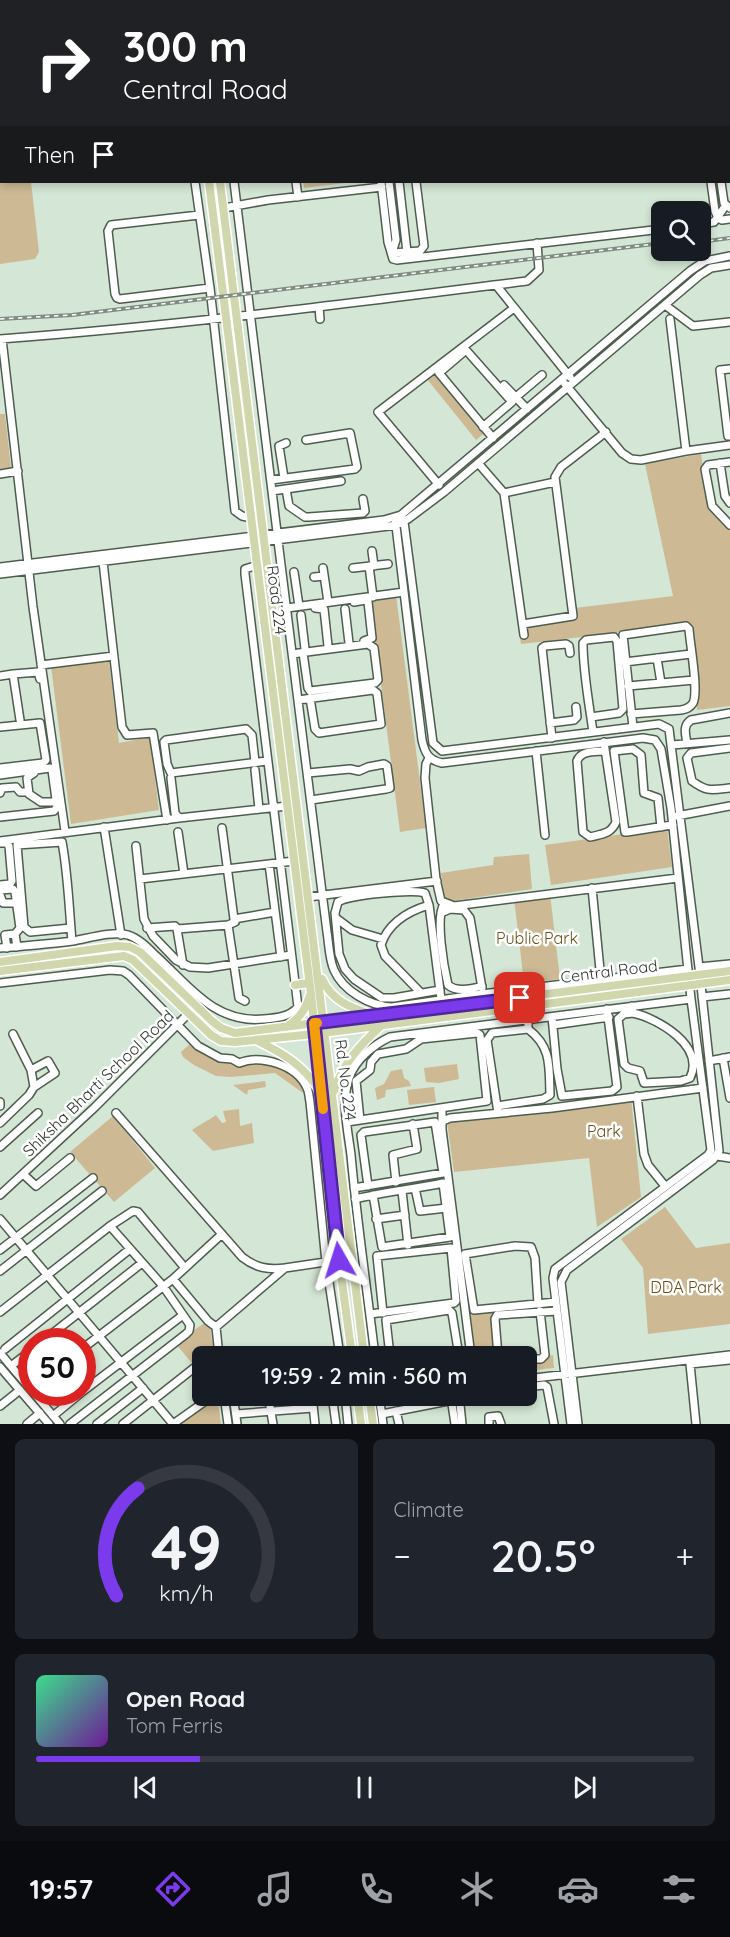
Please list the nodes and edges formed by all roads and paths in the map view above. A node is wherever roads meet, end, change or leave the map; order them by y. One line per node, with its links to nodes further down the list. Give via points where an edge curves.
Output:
1 (195, 183): 18 (street)
2 (209, 183): 17 (main road, Road 224)
3 (220, 183): 15 (main road, Road 224)
4 (234, 183): 14 (street)
5 (296, 183): 13 (street)
6 (389, 183): 25 (street, via 396,240)
7 (399, 183): 24 (street)
8 (416, 183): 24 (street, via 424,246 420,251)
9 (711, 183): 19 (street)
10 (721, 183): 16 (street)
11 (381, 184): 12 (street); 25 (street)
12 (372, 185): 13 (street)
13 (298, 197): 14 (street)
14 (237, 205): 15 (street); 33 (street)
15 (223, 207): 17 (street); 34 (main road, Road 224)
16 (728, 207): 19 (street)
17 (213, 210): 34 (main road, Road 224)
18 (199, 214): 29 (street); 29 (street, via 109,227 115,294 120,298)
19 (718, 218): 20 (street); 21 (street)
20 (730, 219)
21 (711, 222)
22 (651, 230): 23 (street)
23 (537, 243): 25 (street, via 401,260 393,259); 28 (street, via 539,270 532,278)
24 (407, 252): 25 (street)
25 (392, 253)
26 (730, 256): 42 (street, via 699,264)
27 (730, 265): 30 (street, via 707,271)
28 (496, 285): 31 (street); 32 (street)
29 (210, 288): 35 (street)
30 (665, 305): 38 (street, via 693,327); 45 (street)
31 (319, 307): 33 (street); 36 (street)
32 (514, 308): 42 (street); 65 (street, via 378,412)
33 (251, 315): 34 (street); 62 (street)
34 (232, 316): 35 (street); 71 (main road, Road 224); 75 (main road, Road 224)
35 (212, 319): 39 (street); 71 (street, via 235,511)
36 (320, 319)
37 (670, 319): 55 (street)
38 (730, 322)
39 (1, 339): 59 (street)
40 (472, 350): 46 (street)
41 (730, 369): 50 (street, via 720,370)
42 (568, 374): 44 (street); 45 (street)
43 (542, 375): 46 (street)
44 (562, 380): 45 (street); 47 (street)
45 (570, 384): 49 (street); 57 (street)
46 (516, 397): 47 (street)
47 (527, 409): 51 (street)
48 (483, 427): 48 (street, via 439,373 466,350 512,402); 51 (street)
49 (606, 432): 55 (street, via 631,459); 63 (street, via 561,467)
50 (730, 436)
51 (493, 438): 65 (street)
52 (306, 440): 61 (street, via 350,434 357,467)
53 (286, 443): 61 (street, via 279,446)
54 (730, 445): 55 (street)
55 (686, 450)
56 (730, 462): 58 (street)
57 (478, 463): 68 (street); 72 (street)
58 (720, 463): 69 (street); 73 (street, via 708,465 705,470 712,506)
59 (18, 471): 60 (street); 84 (street)
60 (0, 474)
61 (284, 478): 62 (street)
62 (271, 480): 67 (street)
63 (555, 482): 68 (street); 99 (street, via 573,614)
64 (339, 484): 66 (street)
65 (439, 485): 72 (street)
66 (286, 489): 67 (street); 70 (street, via 289,506 305,517 363,513)
67 (272, 491): 74 (street)
68 (504, 493): 99 (street)
69 (728, 498)
70 (363, 499)
71 (252, 518): 76 (main road, Road 224)
72 (399, 520): 74 (street); 77 (street); 91 (street); 128 (street, via 433,743 441,751)
73 (730, 525)
74 (277, 532): 75 (street)
75 (265, 538): 76 (street); 77 (street); 163 (main road, Road 224)
76 (254, 539): 79 (street); 81 (main road, Road 224); 84 (street)
77 (278, 541): 96 (street)
78 (372, 551): 82 (street)
79 (103, 562): 84 (street); 107 (street)
80 (388, 564): 82 (street)
81 (258, 565): 141 (street, via 244,571); 156 (main road, Road 224)
82 (371, 566): 86 (street); 92 (street)
83 (0, 567): 84 (street)
84 (29, 567): 88 (street); 110 (street)
85 (323, 568): 89 (street)
86 (353, 568)
87 (294, 572): 95 (street)
88 (0, 574)
89 (324, 576): 90 (street); 93 (street)
90 (314, 577)
91 (404, 592): 92 (street); 138 (street, via 422,740)
92 (373, 597): 93 (street)
93 (328, 602): 95 (street)
94 (354, 602): 101 (street, via 368,601 372,638)
95 (303, 607): 96 (street); 102 (street, via 324,609)
96 (287, 608): 104 (street)
97 (345, 609): 101 (street)
98 (302, 615): 103 (street)
99 (523, 624): 100 (street)
100 (524, 635)
101 (349, 643): 102 (street)
102 (328, 646): 103 (street)
103 (304, 651): 103 (street, via 310,691 378,680 374,648 370,645); 104 (street)
104 (292, 652): 117 (street)
105 (570, 652): 124 (street, via 566,644 542,648)
106 (691, 654): 108 (street); 109 (street, via 689,629 683,626 624,635); 113 (street)
107 (114, 656): 110 (street); 148 (street, via 123,732 129,736 153,733)
108 (657, 658): 109 (street); 114 (street)
109 (625, 662): 115 (street)
110 (41, 665): 121 (street)
111 (13, 675): 112 (street); 121 (street, via 39,673); 123 (street)
112 (0, 676)
113 (694, 680): 114 (street); 120 (street, via 694,700 688,708)
114 (660, 683): 115 (street)
115 (628, 686): 120 (street)
116 (310, 698): 116 (street, via 319,733 381,724 374,690); 117 (street)
117 (298, 700): 145 (street)
118 (576, 707): 124 (street, via 574,720)
119 (730, 713): 132 (street, via 687,722)
120 (631, 714): 126 (street)
121 (46, 717): 123 (street); 140 (street)
122 (591, 717): 122 (street, via 622,711 614,637 583,643); 127 (street)
123 (20, 720): 125 (street)
124 (550, 723): 128 (street)
125 (0, 725): 139 (street, via 40,723)
126 (633, 727): 127 (street); 133 (street, via 665,726)
127 (593, 732): 128 (street)
128 (552, 738)
129 (730, 740): 132 (street)
130 (604, 742): 131 (street); 135 (street); 137 (street)
131 (613, 742): 136 (street); 164 (street, via 643,738 659,744)
132 (687, 744): 133 (street)
133 (672, 745): 150 (street)
134 (730, 748): 147 (street, via 691,753 687,758)
135 (536, 751): 138 (street, via 441,763); 171 (street)
136 (614, 751): 167 (street, via 633,749 641,755 644,794 658,798); 167 (street, via 625,832)
137 (605, 752): 137 (street, via 583,753 577,761 583,832 590,837 608,832 616,822)
138 (429, 758): 181 (street, via 424,778)
139 (46, 760): 140 (street); 143 (street)
140 (55, 760): 169 (street)
141 (267, 761): 142 (street); 158 (street)
142 (255, 766): 149 (street); 149 (street, via 252,735 243,729 165,741); 159 (street)
143 (0, 768)
144 (34, 770): 146 (street); 152 (street, via 27,778); 155 (street, via 51,768)
145 (308, 773): 154 (street); 154 (street, via 359,771 384,764 390,785 386,789)
146 (0, 774)
147 (690, 774): 150 (street); 151 (street, via 692,781 706,790)
148 (159, 775): 149 (street); 165 (street)
149 (170, 775): 162 (street)
150 (675, 776): 164 (street)
151 (730, 788)
152 (28, 792): 153 (street, via 20,792 16,787 2,788); 155 (street, via 41,802)
153 (0, 793)
154 (311, 801): 160 (street)
155 (56, 802): 161 (street, via 54,810)
156 (287, 806): 158 (street); 174 (main road, Road 224)
157 (730, 806): 164 (street)
158 (273, 807): 159 (street); 175 (street)
159 (259, 809): 162 (street)
160 (313, 816): 163 (street); 186 (street)
161 (0, 817)
162 (178, 818): 165 (street)
163 (298, 818): 187 (main road, Road 224)
164 (675, 819): 167 (street); 179 (street); 220 (street)
165 (167, 820): 166 (street)
166 (104, 827): 169 (street); 204 (street)
167 (661, 827)
168 (222, 828): 177 (street)
169 (65, 831): 172 (street)
170 (178, 832): 178 (street)
171 (545, 835)
172 (3, 842): 182 (street, via 12,880)
173 (136, 846): 180 (street)
174 (294, 861): 175 (street); 225 (main road, Road 224)
175 (280, 863): 176 (street); 210 (street)
176 (269, 864): 177 (street); 193 (street)
177 (226, 869): 178 (street); 196 (street)
178 (184, 874): 180 (street)
179 (678, 878): 183 (street); 221 (street)
180 (140, 879): 200 (street)
181 (437, 881): 186 (street); 189 (street)
182 (0, 885)
183 (592, 888): 189 (street, via 454,906); 222 (street)
184 (0, 890): 188 (street, via 14,890)
185 (0, 895): 188 (street, via 3,903)
186 (323, 895): 187 (street); 192 (street)
187 (308, 897): 217 (main road, Road 224)
188 (17, 903): 202 (street, via 20,928)
189 (444, 904): 194 (street)
190 (429, 905): 191 (street, via 425,893 415,891 345,898); 205 (street, via 403,916); 227 (street)
191 (336, 907): 192 (street); 195 (street)
192 (324, 908): 234 (street, via 333,969 349,990 383,1007)
193 (275, 912): 196 (street); 211 (street)
194 (441, 913): 228 (street, via 464,910 470,918); 228 (street, via 448,985 452,989)
195 (336, 918): 205 (street, via 352,930); 229 (street, via 339,954 354,979 382,998)
196 (234, 919): 197 (street)
197 (228, 926): 201 (street); 214 (street)
198 (24, 927): 199 (street, via 30,932); 199 (street, via 16,846 60,841); 207 (street)
199 (71, 928): 206 (street)
200 (147, 928): 201 (street); 209 (street)
201 (177, 929): 216 (street)
202 (15, 934): 203 (street); 207 (street)
203 (2, 935): 208 (street)
204 (120, 935): 206 (street); 212 (street, via 134,937)
205 (383, 939): 229 (street, via 385,956)
206 (72, 941): 207 (street)
207 (21, 946): 208 (street)
208 (4, 948)
209 (165, 950): 212 (street); 216 (street)
210 (291, 955): 211 (street); 226 (street)
211 (281, 957): 214 (street)
212 (155, 960): 213 (main road, Central Road, via 130,947 117,946); 226 (street, via 214,1009 237,1019 291,1013 298,1003); 249 (main road, Central Road, via 221,1028 235,1033)
213 (0, 962)
214 (233, 964): 216 (street, via 194,968); 236 (street, via 239,998)
215 (730, 964): 220 (street)
216 (183, 965)
217 (318, 970): 241 (main road, via 337,999); 245 (main road, Road 224)
218 (0, 971): 240 (main road, Central Road, via 124,956 133,960)
219 (730, 971): 220 (main road, Central Road)
220 (700, 975): 221 (main road, Central Road); 223 (main road, Central Road); 233 (street)
221 (689, 977): 222 (street); 231 (main road, Central Road); 235 (street); 237 (main road, Central Road)
222 (601, 980): 231 (street)
223 (730, 980)
224 (0, 983): 247 (street, via 123,971)
225 (309, 983): 226 (main road); 230 (main road, Road 224)
226 (295, 985)
227 (440, 990): 229 (street); 234 (street)
228 (483, 990): 231 (street); 234 (street)
229 (421, 993)
230 (310, 994): 246 (main road, Road 224); 249 (main road, via 299,1017)
231 (520, 994): 241 (main road, Central Road)
232 (730, 994): 233 (street)
233 (702, 997): 257 (street)
234 (441, 999)
235 (691, 999): 238 (street); 260 (street)
236 (245, 1001)
237 (516, 1008): 243 (street); 248 (main road, Central Road)
238 (632, 1009): 238 (street, via 682,1040 693,1066 690,1078 644,1083 639,1071 624,1064 618,1019); 239 (street)
239 (608, 1013): 244 (street); 244 (street, via 617,1087 612,1091 562,1096)
240 (188, 1014): 247 (street, Shiksha Bharti School Road); 255 (main road, Central Road, via 222,1041)
241 (377, 1016): 245 (main road, Central Road)
242 (528, 1020): 243 (street); 244 (street); 250 (street)
243 (517, 1021): 251 (street)
244 (553, 1021)
245 (324, 1022): 246 (main road, Central Road); 252 (main road, Rd. No. 224)
246 (314, 1023): 249 (main road, Central Road); 254 (main road, Rd. No. 224)
247 (179, 1024): 279 (street, Shiksha Bharti School Road); 306 (street, via 207,1052 239,1063 249,1059 269,1061 291,1071 306,1085)
248 (382, 1025): 252 (main road, Central Road); 261 (main road, via 355,1050 339,1074)
249 (286, 1027)
250 (528, 1029): 266 (street, via 492,1033 487,1040); 266 (street, via 546,1047 550,1095)
251 (476, 1030): 265 (street, via 480,1035 487,1101); 269 (street, via 421,1039 406,1049 378,1054 370,1070 356,1081); 272 (street, via 406,1034 378,1043 349,1075)
252 (325, 1032): 254 (main road, Central Road); 261 (main road, Rd. No. 224)
253 (13, 1034): 258 (street)
254 (315, 1034): 255 (main road, Central Road); 262 (main road, Rd. No. 224)
255 (255, 1040): 262 (main road, via 297,1063)
256 (727, 1058): 257 (street); 264 (street)
257 (709, 1061): 275 (street)
258 (31, 1070): 259 (street); 259 (street, via 48,1061 55,1073)
259 (34, 1087): 271 (street)
260 (703, 1088): 263 (street); 284 (street, via 711,1150)
261 (333, 1093): 329 (main road, Rd. No. 224)
262 (321, 1094): 305 (main road, Rd. No. 224)
263 (637, 1096): 266 (street); 284 (street, via 644,1154)
264 (730, 1098)
265 (442, 1109): 269 (street); 270 (street)
266 (498, 1109): 270 (street)
267 (38, 1113): 274 (street)
268 (116, 1113): 297 (street)
269 (360, 1120): 272 (street)
270 (443, 1121): 278 (street)
271 (0, 1122)
272 (347, 1122): 285 (street)
273 (413, 1124): 278 (street, via 432,1120 436,1124); 281 (street, via 417,1149 393,1155); 283 (street, via 363,1132)
274 (0, 1147)
275 (717, 1156): 277 (street); 344 (street, via 567,1270 561,1282)
276 (70, 1158): 279 (street, via 36,1186)
277 (730, 1158)
278 (445, 1173): 281 (street); 282 (street)
279 (23, 1174): 289 (street, Shiksha Bharti School Road)
280 (93, 1178): 298 (street)
281 (396, 1182): 283 (street)
282 (446, 1182): 286 (street); 292 (street); 333 (street)
283 (368, 1186): 285 (street)
284 (665, 1186): 315 (street, via 555,1269)
285 (354, 1188): 291 (street)
286 (415, 1188): 288 (street); 292 (street, via 420,1211)
287 (102, 1191): 302 (street)
288 (402, 1191): 290 (street); 293 (street)
289 (0, 1195)
290 (373, 1195): 291 (street); 294 (street)
291 (355, 1199): 304 (street)
292 (447, 1208): 299 (street, via 450,1238)
293 (405, 1215): 294 (street); 299 (street)
294 (376, 1218): 299 (street, via 382,1247)
295 (0, 1219): 298 (street)
296 (110, 1226): 300 (street); 308 (street, via 131,1212 138,1212); 311 (street)
297 (222, 1234): 308 (street); 309 (street, via 251,1264 270,1270)
298 (16, 1238): 301 (street); 302 (street)
299 (408, 1245)
300 (130, 1249): 307 (street); 314 (street)
301 (0, 1250)
302 (26, 1250): 310 (street); 311 (street)
303 (377, 1256): 304 (street); 321 (street); 321 (street, via 452,1250 456,1301)
304 (363, 1258): 322 (street)
305 (339, 1260): 306 (street); 328 (main road, Rd. No. 224)
306 (326, 1262): 309 (street); 327 (street)
307 (142, 1263): 313 (street); 319 (street)
308 (185, 1268): 312 (street)
309 (285, 1268): 323 (street)
310 (0, 1271)
311 (46, 1275): 314 (street); 318 (street)
312 (173, 1279): 313 (street); 323 (street)
313 (163, 1286): 320 (street); 325 (street)
314 (68, 1300): 319 (street); 335 (street)
315 (556, 1302): 316 (street); 317 (street)
316 (539, 1308): 316 (street, via 474,1310 465,1254 531,1247); 317 (street); 334 (street, via 497,1315); 337 (street, via 545,1355)
317 (557, 1311): 344 (street)
318 (0, 1312)
319 (79, 1312): 324 (street); 325 (street)
320 (183, 1315): 340 (street); 346 (street, via 190,1324 189,1331)
321 (385, 1316): 322 (street); 331 (street); 332 (street, via 449,1310)
322 (371, 1318): 330 (street)
323 (216, 1327): 326 (street)
324 (59, 1328)
325 (98, 1336): 340 (street)
326 (218, 1346)
327 (339, 1346)
328 (351, 1346)
329 (363, 1346)
330 (374, 1346)
331 (389, 1346)
332 (457, 1346)
333 (470, 1346)
334 (497, 1346)
335 (2, 1351): 341 (street)
336 (730, 1354): 344 (street)
337 (537, 1359)
338 (730, 1360): 399 (street, via 690,1364)
339 (18, 1361): 341 (street)
340 (120, 1362): 346 (street); 348 (street)
341 (11, 1366): 345 (street)
342 (0, 1367): 350 (street)
343 (192, 1370): 353 (street)
344 (568, 1375): 347 (street); 397 (street); 398 (street)
345 (18, 1376)
346 (132, 1376): 351 (street); 378 (street)
347 (537, 1378)
348 (96, 1381)
349 (537, 1386): 396 (street, via 547,1387)
350 (18, 1388)
351 (142, 1388): 353 (street); 379 (street)
352 (18, 1392): 354 (street)
353 (153, 1401): 380 (street); 381 (street)
354 (0, 1406)
355 (36, 1406): 371 (street)
356 (43, 1406): 374 (street)
357 (65, 1406): 374 (street)
358 (198, 1406): 381 (street)
359 (226, 1406): 382 (street)
360 (235, 1406): 372 (street)
361 (270, 1406): 370 (street)
362 (334, 1406): 386 (street)
363 (346, 1406): 387 (street)
364 (359, 1406): 388 (main road)
365 (371, 1406): 389 (main road)
366 (381, 1406): 373 (street)
367 (460, 1406): 393 (street)
368 (313, 1407): 370 (street); 385 (street)
369 (396, 1411): 373 (street); 391 (street); 392 (street, via 448,1401)
370 (271, 1412): 372 (street); 384 (street)
371 (40, 1413): 375 (street); 376 (street)
372 (236, 1414): 383 (street)
373 (382, 1414): 390 (street)
374 (53, 1416): 377 (street)
375 (27, 1424)
376 (49, 1424)
377 (60, 1424)
378 (70, 1424)
379 (97, 1424)
380 (123, 1424)
381 (173, 1424)
382 (228, 1424)
383 (237, 1424)
384 (273, 1424)
385 (315, 1424)
386 (336, 1424)
387 (348, 1424)
388 (362, 1424)
389 (373, 1424)
390 (383, 1424)
391 (399, 1424)
392 (456, 1424)
393 (462, 1424)
394 (489, 1424): 395 (street, via 489,1417 498,1416)
395 (501, 1424)
396 (554, 1424)
397 (570, 1424)
398 (578, 1424)
399 (696, 1424)

